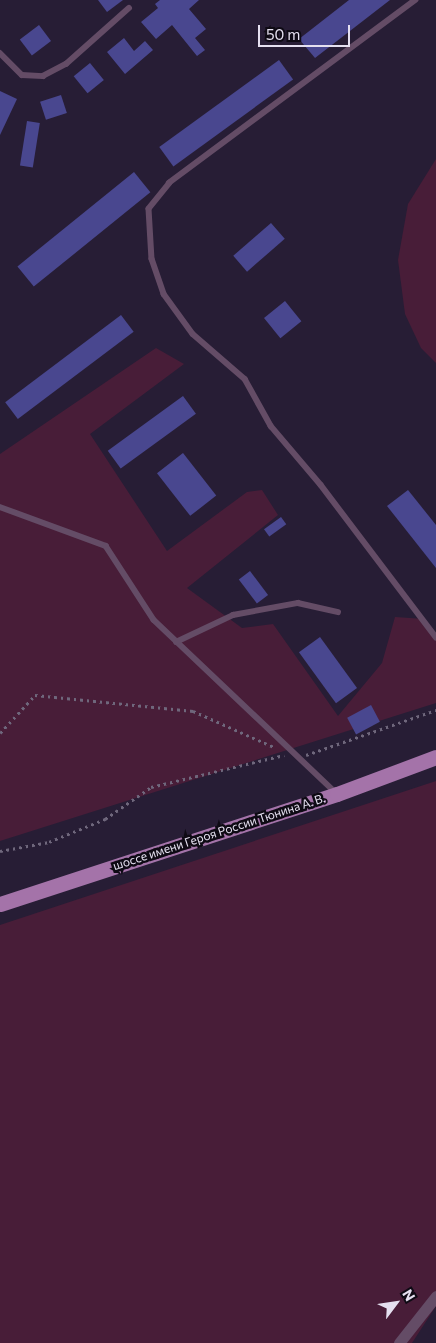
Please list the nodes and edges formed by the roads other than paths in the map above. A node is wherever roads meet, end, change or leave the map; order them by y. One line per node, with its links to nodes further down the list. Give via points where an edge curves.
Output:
1 (416, 0): 6 (lane, via 170,183 149,209 152,259 164,294 193,334 245,379 272,426 321,485)
2 (129, 8): 3 (lane, via 66,64 43,76 22,75)
3 (0, 53)
4 (0, 507): 7 (lane, via 106,546 154,620)
5 (338, 612): 7 (lane, via 298,603 233,615)
6 (436, 638)
7 (176, 642): 9 (lane)
8 (436, 757): 9 (main road, шоссе имени Героя России Тюнина А. В.)
9 (337, 794): 10 (main road, шоссе имени Героя России Тюнина А. В.)
10 (0, 904)
11 (436, 1296): 12 (street)
12 (399, 1343)

